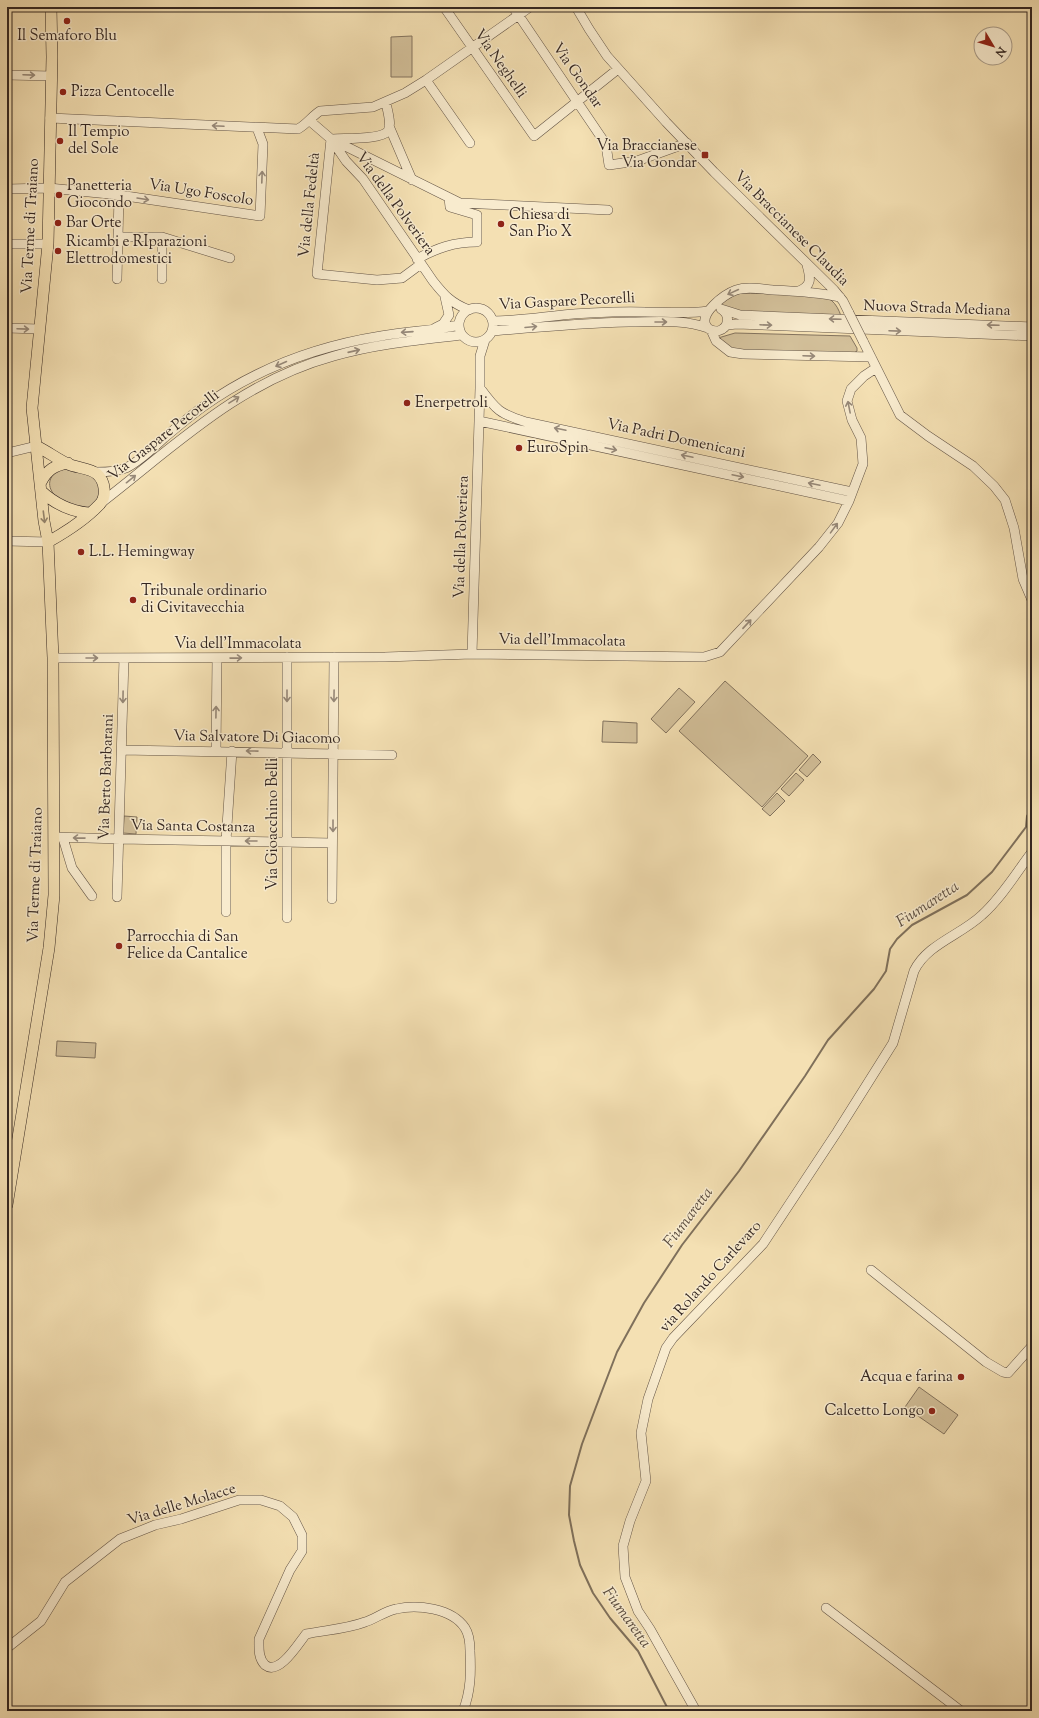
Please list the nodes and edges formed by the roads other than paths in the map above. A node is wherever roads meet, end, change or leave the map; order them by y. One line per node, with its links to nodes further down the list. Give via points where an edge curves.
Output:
1 (51, 7): 10 (main road, Via Terme di Traiano)
2 (444, 7): 7 (street, Via Neghelli)
3 (513, 7): 6 (street, Via Gondar)
4 (530, 7): 6 (street)
5 (576, 7): 8 (street, Via Braccianese Claudia, via 592,35)
6 (518, 15): 7 (street); 12 (street, Via Gondar)
7 (472, 48): 11 (street); 12 (street, Via Neghelli, via 534,136)
8 (618, 69): 12 (street); 20 (street, Via Braccianese Claudia)
9 (7, 75): 10 (street, one-way to 10)
10 (52, 76): 14 (main road, Via Terme di Traiano)
11 (426, 80): 13 (street); 19 (street)
12 (578, 101): 20 (street, Via Gondar, via 606,145 609,165 637,161)
13 (386, 102): 15 (street, via 373,107 320,111); 16 (street)
14 (50, 118): 17 (street, one-way to 14); 22 (main road, Via Terme di Traiano)
15 (310, 120): 17 (street, via 298,130); 18 (street, Via della Polveriera)
16 (389, 126): 18 (street, via 388,131 379,137); 21 (street)
17 (257, 128): 24 (street, Via Ugo Foscolo, one-way to 17, via 260,216 263,144)
18 (332, 139): 21 (street); 32 (street, Via della Polveriera, via 346,161 363,179); 32 (street, Via della Fedeltà, via 317,274 377,280 402,278)
19 (470, 143)
20 (687, 143): 33 (street, Via Braccianese Claudia)
21 (412, 180): 25 (street)
22 (49, 188): 23 (street, Via Ugo Foscolo); 24 (street, Via Ugo Foscolo); 30 (main road, Via Terme di Traiano)
23 (7, 189)
24 (119, 195): 27 (street)
25 (449, 198): 26 (street, via 460,203); 32 (street, via 450,207 477,215 477,242 459,242 437,248)
26 (608, 210)
27 (118, 237): 28 (street); 34 (street)
28 (162, 237): 31 (street); 35 (street)
29 (7, 244): 30 (street)
30 (48, 244): 48 (main road, Via Terme di Traiano)
31 (230, 258)
32 (419, 261): 37 (street, Via della Polveriera)
33 (807, 265): 36 (street, via 810,280 806,288); 38 (street, Via Braccianese Claudia)
34 (117, 278)
35 (162, 279)
36 (799, 290): 38 (street); 42 (street, one-way to 42, via 742,288 724,297)
37 (445, 296): 39 (street, Via della Polveriera); 50 (street, via 450,315 443,324)
38 (840, 297): 57 (street, Via Braccianese Claudia, bridge)
39 (456, 305): 41 (street, Via della Polveriera); 43 (street, Via della Polveriera)
40 (721, 309): 42 (street); 45 (street, via 727,314); 46 (street, Nuova Strada Mediana, one-way to 40, via 740,315)
41 (469, 310): 43 (street, Via Gaspare Pecorelli); 44 (street, Via Gaspare Pecorelli, via 483,309)
42 (710, 310): 44 (street, Via Gaspare Pecorelli, via 693,313 588,313); 49 (street, via 705,318)
43 (460, 321): 50 (street, Via Gaspare Pecorelli); 52 (street)
44 (493, 321): 51 (street)
45 (727, 325): 49 (street, via 718,331); 53 (street, Nuova Strada Mediana, one-way to 53)
46 (1032, 327)
47 (7, 328): 48 (street, one-way to 48)
48 (39, 329): 63 (main road, Via Terme di Traiano, via 32,408)
49 (709, 329): 51 (street, Via Gaspare Pecorelli, one-way to 49, via 551,325 664,321 694,324); 57 (street, one-way to 57, via 716,341 730,352)
50 (431, 331): 66 (street, Via Gaspare Pecorelli, one-way to 66, via 399,333 345,343 297,357 258,374 205,405 125,468)
51 (492, 331): 54 (street, Via Gaspare Pecorelli)
52 (462, 335): 55 (street); 69 (street, Via Gaspare Pecorelli, one-way to 52, via 213,414 249,391 285,373 333,356 367,348)
53 (1032, 336)
54 (485, 340): 55 (street); 56 (street, Via della Polveriera)
55 (471, 342): 56 (street)
56 (480, 356): 59 (street, Via della Polveriera)
57 (871, 357): 58 (street, Via Braccianese Claudia)
58 (876, 368): 68 (street, Via dell'Immacolata, one-way to 58, via 863,464 861,438 852,420 847,401 851,389); 73 (street, Via Braccianese Claudia, via 900,415 973,466 1005,500 1014,528 1023,578)
59 (480, 388): 60 (street, Via Padri Domenicani); 61 (street, Via della Polveriera)
60 (495, 408): 61 (street, via 487,408); 62 (street, via 495,419); 68 (street, Via Padri Domenicani, one-way to 60, via 526,422)
61 (479, 416): 62 (street, Via Padri Domenicani); 74 (street, Via della Polveriera)
62 (491, 422): 68 (street, Via Padri Domenicani, one-way to 68)
63 (36, 446): 64 (street); 65 (main road); 67 (main road, Via Terme di Traiano)
64 (7, 453)
65 (68, 464): 66 (main road); 67 (main road, via 53,467 43,478)
66 (96, 472): 69 (main road, via 104,485)
67 (41, 487): 70 (main road, via 57,504); 72 (main road, Via Terme di Traiano, one-way to 72)
68 (851, 496): 74 (street, Via dell'Immacolata, one-way to 68, via 704,657 720,652 819,548 838,523)
69 (101, 503): 70 (main road)
70 (88, 514): 72 (main road)
71 (7, 541): 72 (street)
72 (48, 542): 77 (main road, Via Terme di Traiano)
73 (1032, 600)
74 (472, 654): 76 (street, Via dell'Immacolata)
75 (287, 657): 76 (street, Via dell'Immacolata); 79 (street, Via dell'Immacolata, one-way to 75); 83 (street, Via Gioacchino Belli, one-way to 83)
76 (334, 657): 84 (street, one-way to 84)
77 (53, 658): 78 (street, Via dell'Immacolata, one-way to 78); 86 (main road, Via Terme di Traiano)
78 (124, 658): 79 (street, Via dell'Immacolata); 80 (street, Via Berto Barbarani, one-way to 80)
79 (217, 658): 81 (street, one-way to 79)
80 (122, 750): 81 (street, Via Salvatore Di Giacomo); 87 (street, Via Berto Barbarani)
81 (216, 751): 82 (street, Via Salvatore Di Giacomo)
82 (232, 751): 83 (street, Via Salvatore Di Giacomo, one-way to 82); 88 (street)
83 (287, 752): 84 (street, Via Salvatore Di Giacomo); 89 (street, Via Gioacchino Belli)
84 (333, 753): 85 (street, Via Salvatore Di Giacomo); 90 (street, one-way to 90)
85 (392, 755)
86 (59, 837): 87 (street, Via Santa Costanza, one-way to 86); 92 (street, Via Terme di Traiano, via 72,868); 97 (main road, Via Terme di Traiano, via 50,941)
87 (120, 840): 88 (street, Via Santa Costanza); 93 (street, Via Berto Barbarani)
88 (226, 841): 89 (street, Via Santa Costanza, one-way to 88); 95 (street)
89 (288, 842): 90 (street, Via Santa Costanza); 96 (street, Via Gioacchino Belli)
90 (332, 843): 94 (street)
91 (1032, 852): 104 (street, via Rolando Carlevaro, via 999,898 981,916 919,961 893,1044 837,1132 763,1244 666,1348 648,1399 641,1433 646,1481 623,1546 625,1577 638,1611)
92 (92, 896)
93 (117, 897)
94 (332, 900)
95 (226, 912)
96 (287, 918)
97 (8, 1188): 98 (main road, Via Terme di Traiano)
98 (7, 1205)
99 (871, 1270): 100 (street, via 986,1362 1003,1372 1008,1373)
100 (1032, 1346)
101 (826, 1608): 105 (street)
102 (7, 1648): 103 (street, Via delle Molacce, via 41,1621 65,1582 120,1539 154,1525 239,1500 261,1500 280,1506 293,1517 302,1535 302,1552 290,1570 259,1639 261,1661 268,1668 276,1668 306,1634 365,1623 395,1609 425,1607 440,1610 466,1628 470,1643 471,1672)
103 (463, 1711)
104 (696, 1711)
105 (961, 1711)

